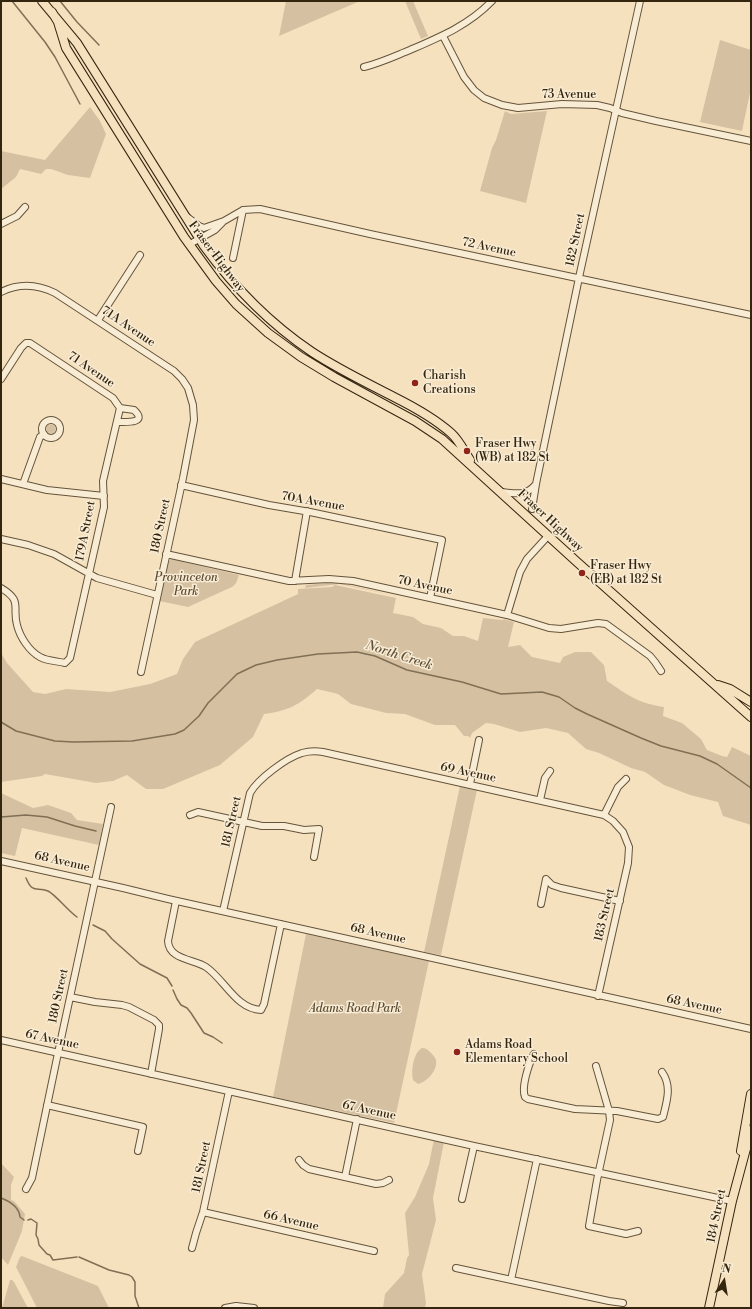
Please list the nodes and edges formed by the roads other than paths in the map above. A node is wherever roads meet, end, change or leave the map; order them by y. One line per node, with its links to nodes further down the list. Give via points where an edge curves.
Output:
1 (42, 1): 4 (main road, Fraser Highway)
2 (492, 1): 5 (street, via 471,19)
3 (640, 1): 7 (street, 182 Street)
4 (52, 12): 11 (main road, Fraser Highway, via 77,43); 15 (main road, Fraser Highway, via 66,48)
5 (443, 36): 6 (street); 7 (street, 73 Avenue, via 467,81 490,101 514,108 570,104)
6 (364, 67)
7 (616, 110): 8 (street, 73 Avenue); 18 (street, 182 Street)
8 (751, 141)
9 (25, 207): 13 (street, via 17,216)
10 (243, 210): 12 (street, 72 Avenue); 17 (street); 18 (street, 72 Avenue, via 260,209)
11 (186, 216): 12 (street, 72 Avenue, via 204,228); 14 (main road, Fraser Highway)
12 (224, 221): 14 (street, 72 Avenue, via 215,230)
13 (1, 224)
14 (199, 238): 15 (street, 72 Avenue); 27 (main road, Fraser Highway, via 226,276 277,326 313,353 430,417 452,433)
15 (190, 244): 27 (main road, Fraser Highway, via 236,304 278,340 312,364 427,428)
16 (140, 255): 21 (street)
17 (233, 258)
18 (579, 279): 20 (street, 72 Avenue); 30 (street, 182 Street)
19 (1, 292): 21 (street, 71A Avenue, via 28,285 45,288)
20 (751, 315)
21 (98, 320): 25 (street, 71A Avenue, via 182,379 188,388 193,405)
22 (1, 379): 23 (street, 71 Avenue, via 26,343 35,346 113,398)
23 (120, 408): 24 (street, 179A Street); 24 (street, 71 Avenue, via 134,410 137,417 131,423)
24 (117, 422): 33 (street, 179A Street, via 103,481)
25 (192, 431): 31 (street, 180 Street)
26 (44, 434): 29 (street, via 40,437)
27 (477, 470): 32 (main road, Fraser Highway)
28 (1, 479): 29 (street)
29 (23, 484): 33 (street, via 47,490)
30 (536, 484): 32 (street, via 527,492); 34 (street, 182 Street)
31 (181, 485): 35 (street, 70A Avenue, via 269,506); 38 (street, 180 Street)
32 (501, 492): 36 (main road, Fraser Highway)
33 (104, 496): 39 (street, 179A Street, via 104,507)
34 (532, 509)
35 (307, 511): 40 (street); 43 (street, 70A Avenue, via 442,540)
36 (548, 536): 44 (street, via 527,559 520,572); 47 (main road, Fraser Highway)
37 (1, 539): 39 (street, via 45,550)
38 (166, 554): 40 (street, 70 Avenue); 42 (street, 180 Street)
39 (89, 574): 41 (street, 179A Street, via 70,658 65,663 40,657 30,649 17,625 15,602 12,596); 42 (street)
40 (295, 582): 43 (street, 70 Avenue, via 341,579)
41 (1, 588)
42 (157, 595): 46 (street, 180 Street)
43 (430, 598): 44 (street, 70 Avenue)
44 (507, 615): 45 (street, 70 Avenue, via 549,628 606,624 650,656)
45 (661, 671)
46 (141, 672)
47 (716, 684): 48 (main road, Fraser Highway); 49 (main road, Fraser Highway)
48 (751, 702)
49 (751, 717)
50 (479, 740): 54 (street)
51 (294, 757): 54 (street, 69 Avenue, via 310,752 323,752); 59 (street, 181 Street, via 254,786)
52 (550, 771): 55 (street, via 545,778)
53 (626, 779): 57 (street, via 618,787)
54 (470, 784): 55 (street, 69 Avenue)
55 (540, 800): 57 (street, 69 Avenue)
56 (111, 807): 63 (street, 180 Street)
57 (604, 815): 60 (street, 69 Avenue, via 619,826)
58 (190, 816): 59 (street, via 198,812)
59 (242, 822): 61 (street, via 304,830 319,829); 67 (street, 181 Street)
60 (627, 839): 65 (street, 183 Street, via 629,855)
61 (314, 857)
62 (1, 860): 63 (street, 68 Avenue)
63 (95, 881): 64 (street, 68 Avenue); 70 (street, 180 Street)
64 (176, 901): 67 (street, 68 Avenue); 68 (street, via 168,941 172,953 206,967 240,1001 253,1010 261,1010 264,1004)
65 (620, 901): 66 (street, via 561,888 552,885 546,879); 69 (street, 183 Street)
66 (541, 904)
67 (223, 911): 68 (street, 68 Avenue)
68 (281, 924): 69 (street, 68 Avenue)
69 (598, 996): 71 (street, 68 Avenue)
70 (70, 997): 73 (street, 180 Street); 77 (street, via 122,1004 154,1020 159,1029)
71 (751, 1029)
72 (1, 1040): 73 (street, 67 Avenue)
73 (58, 1053): 77 (street, 67 Avenue); 80 (street, 180 Street)
74 (534, 1054): 81 (street, via 529,1065 525,1097 575,1109)
75 (596, 1066): 81 (street)
76 (662, 1072): 81 (street, via 668,1084 668,1097 663,1116 658,1119)
77 (151, 1074): 78 (street, 67 Avenue)
78 (229, 1091): 82 (street, 67 Avenue); 95 (street, 181 Street)
79 (751, 1094): 89 (main road, 184 Street)
80 (48, 1105): 85 (street, via 143,1126); 92 (street, 180 Street, via 32,1178)
81 (609, 1111): 88 (street)
82 (357, 1119): 84 (street, 67 Avenue); 90 (street)
83 (751, 1130): 89 (main road, 184 Street)
84 (474, 1146): 86 (street, 67 Avenue); 93 (street)
85 (138, 1151)
86 (537, 1159): 88 (street, 67 Avenue); 100 (street)
87 (299, 1160): 90 (street, via 303,1166)
88 (599, 1172): 94 (street, 67 Avenue); 96 (street, via 588,1226 626,1234)
89 (738, 1176): 94 (main road, 184 Street)
90 (345, 1177): 91 (street, via 376,1184 383,1184)
91 (389, 1180)
92 (26, 1189)
93 (462, 1199)
94 (732, 1201): 104 (main road, 184 Street)
95 (203, 1212): 97 (street, 181 Street); 98 (street, 66 Avenue)
96 (638, 1231)
97 (192, 1248)
98 (374, 1251)
99 (456, 1268): 100 (street)
100 (511, 1280): 101 (street)
101 (623, 1303)
102 (225, 1308): 103 (street)
103 (254, 1308)
104 (709, 1308)

